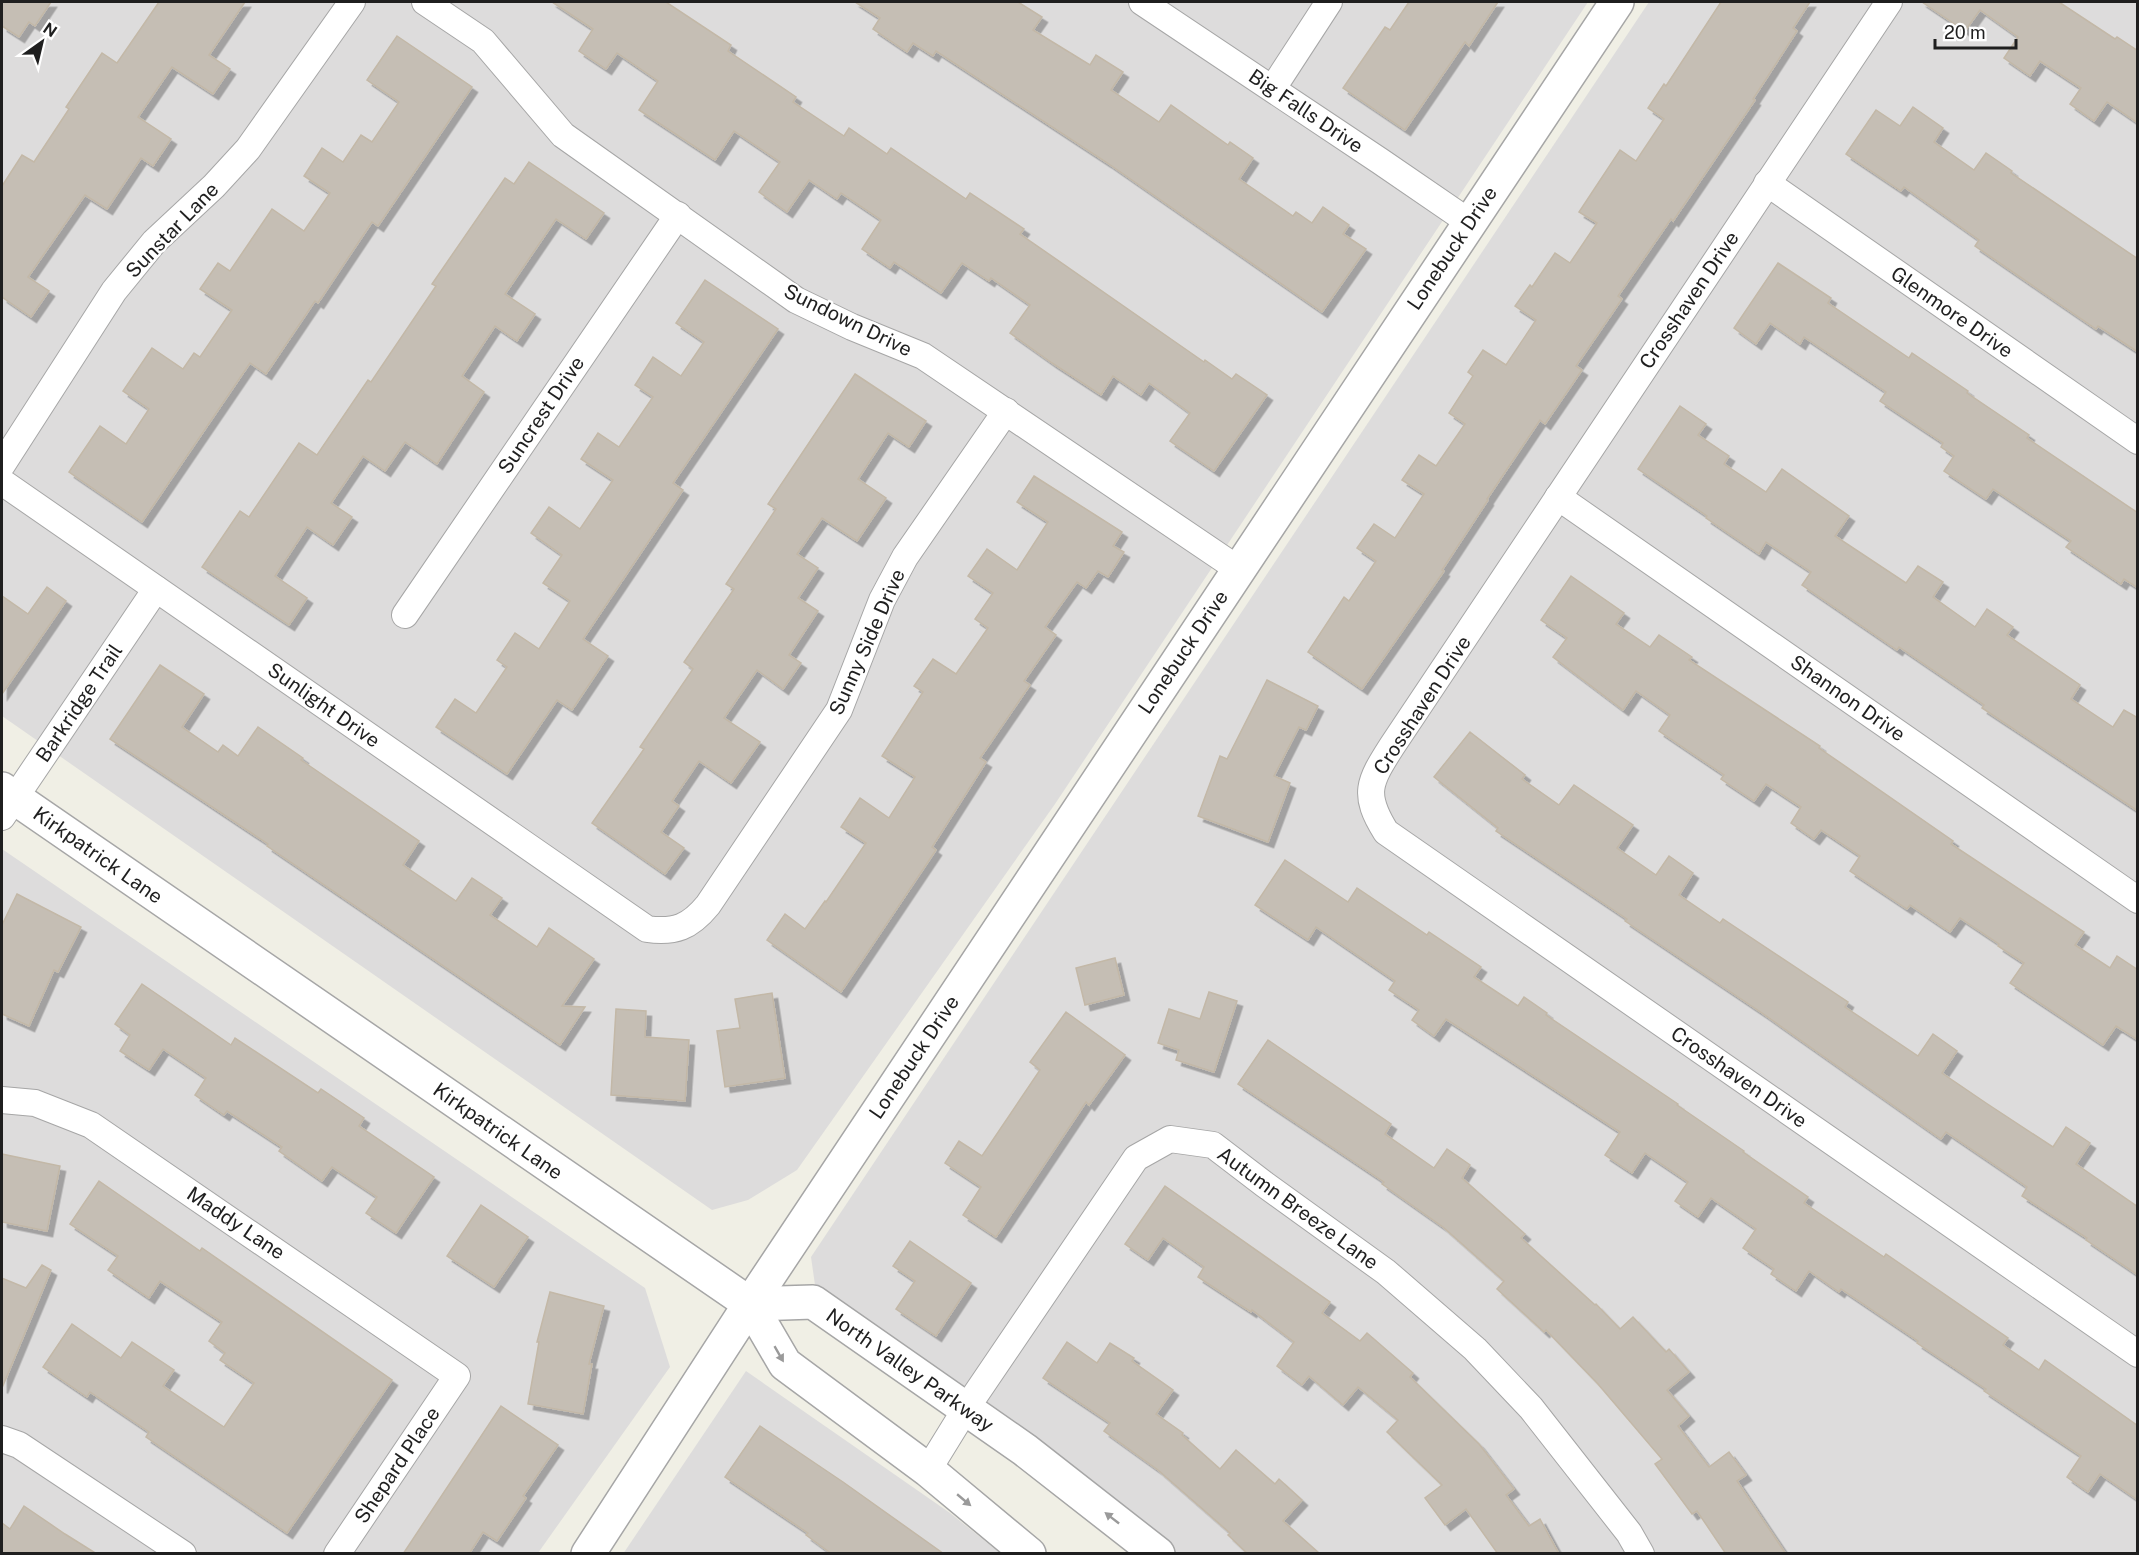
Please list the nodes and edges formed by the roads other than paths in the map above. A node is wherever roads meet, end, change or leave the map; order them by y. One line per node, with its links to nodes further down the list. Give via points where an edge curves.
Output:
1 (352, 2): 13 (street, Sunstar Lane, via 248,149 154,242 114,291)
2 (425, 2): 9 (street, Sundown Drive, via 483,41 563,135)
3 (1142, 2): 7 (street, Big Falls Drive)
4 (1329, 2): 7 (street)
5 (1617, 2): 10 (street, Lonebuck Drive)
6 (1889, 2): 8 (street, Crosshaven Drive)
7 (1273, 88): 10 (street, Big Falls Drive)
8 (1767, 183): 12 (street, Glenmore Drive); 15 (street, Crosshaven Drive)
9 (678, 215): 11 (street, Sundown Drive, via 796,300 923,356); 18 (street, Suncrest Drive)
10 (1468, 222): 16 (street, Lonebuck Drive)
11 (1006, 411): 16 (street, Sundown Drive); 21 (street, Sunny Side Drive, via 905,557 882,600 839,710 708,904 696,919 682,926 666,931)
12 (2138, 441)
13 (2, 465)
14 (2, 482): 17 (street, Sunlight Drive)
15 (1558, 497): 20 (street, Shannon Drive); 24 (street, Crosshaven Drive, via 1374,774 1370,796 1375,815 1386,832)
16 (1238, 569): 23 (street, Lonebuck Drive)
17 (156, 589): 19 (street, Barkridge Trail); 21 (street, Sunlight Drive)
18 (405, 615)
19 (6, 801): 23 (street, Kirkpatrick Lane)
20 (2138, 900)
21 (647, 929)
22 (2, 1100): 25 (street, Maddy Lane, via 35,1103 91,1125)
23 (750, 1304): 26 (street, North Valley Parkway, via 813,1302); 28 (street, one-way to 28, via 785,1365); 31 (street)
24 (2138, 1354)
25 (457, 1376): 30 (street, Shepard Place)
26 (965, 1410): 28 (street, Autumn Breeze Lane); 33 (street, North Valley Parkway, one-way to 26, via 1025,1450); 34 (street, Autumn Breeze Lane, via 1136,1158 1170,1139 1213,1145 1386,1272 1475,1349 1531,1408 1629,1533)
27 (2, 1439): 29 (street, via 19,1445)
28 (928, 1470): 32 (street, one-way to 32)
29 (183, 1554)
30 (337, 1554)
31 (588, 1554)
32 (1029, 1554)
33 (1158, 1554)
34 (1641, 1554)

